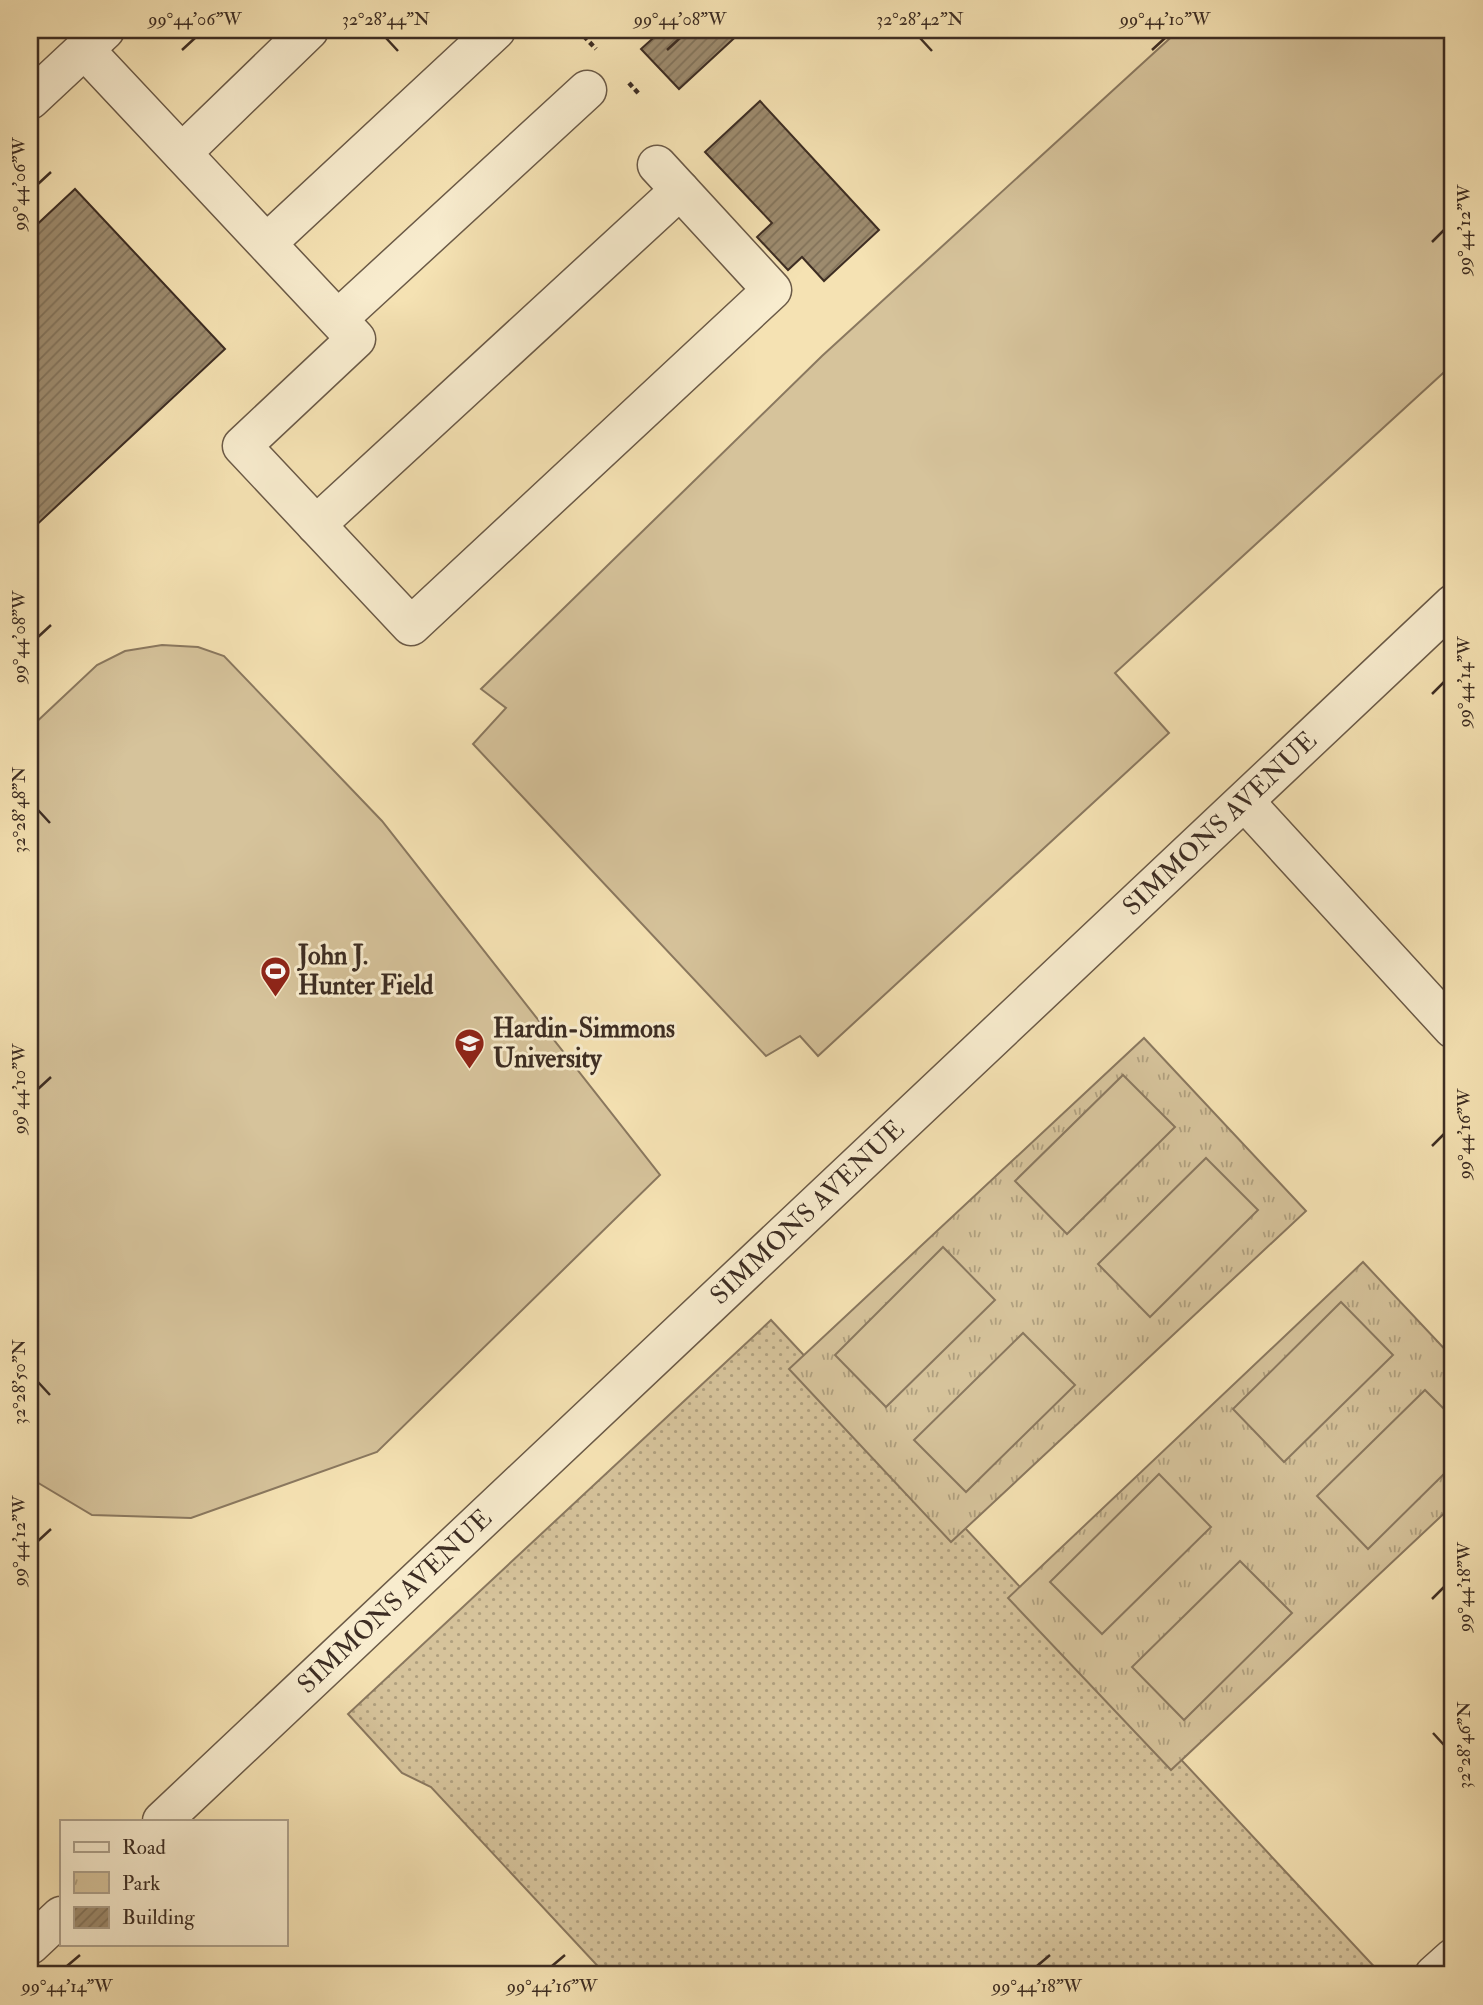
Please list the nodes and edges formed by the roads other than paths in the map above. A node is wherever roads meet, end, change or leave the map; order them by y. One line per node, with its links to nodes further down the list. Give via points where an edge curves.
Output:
1 (309, 30): 6 (street)
2 (496, 30): 7 (street)
3 (94, 39): 5 (street); 6 (street)
4 (587, 90): 8 (street)
5 (30, 100)
6 (181, 153): 7 (street)
7 (267, 243): 8 (street)
8 (338, 319): 9 (street, via 356,339 242,446)
9 (316, 526): 9 (street, via 411,626 772,290 668,178)
10 (1453, 604): 11 (street, SIMMONS AVENUE)
11 (1245, 802): 12 (street); 13 (street, SIMMONS AVENUE)
12 (1453, 1028)
13 (163, 1820)
14 (60, 1917): 15 (street)
15 (30, 1945)
16 (1453, 1958): 17 (street)
17 (1434, 1975)

